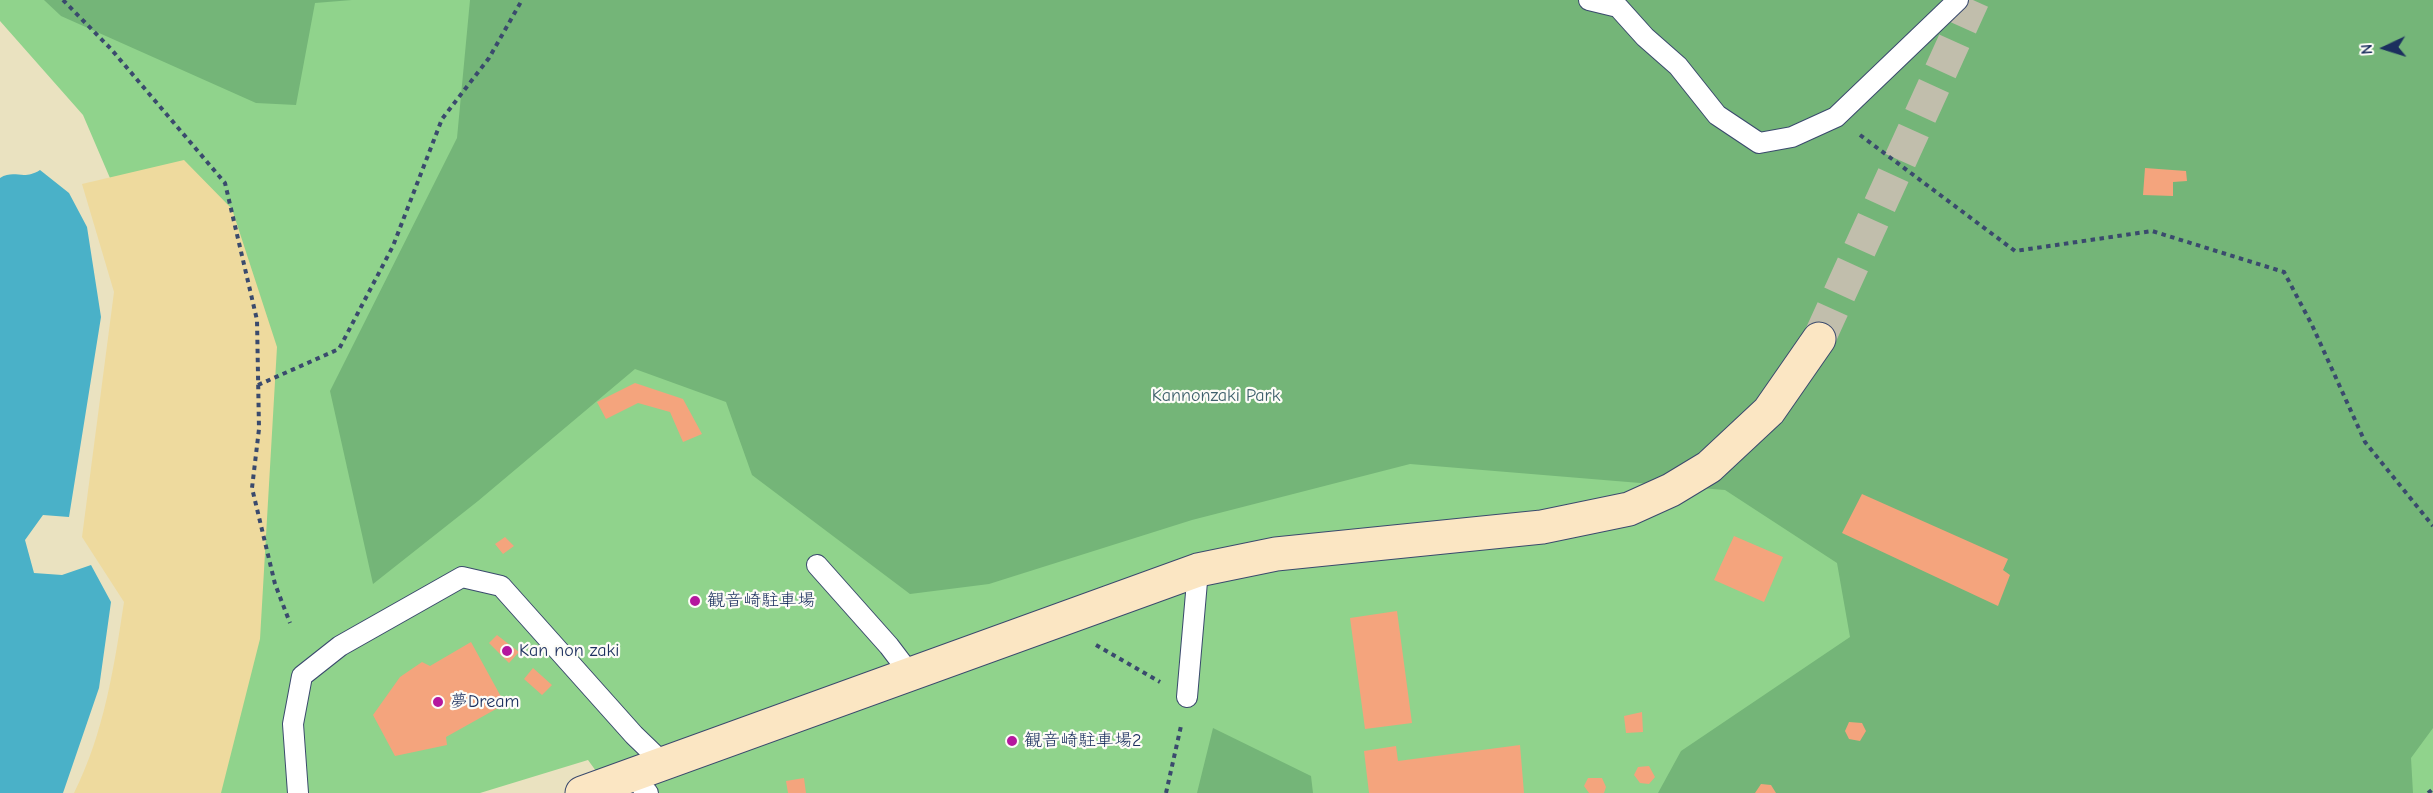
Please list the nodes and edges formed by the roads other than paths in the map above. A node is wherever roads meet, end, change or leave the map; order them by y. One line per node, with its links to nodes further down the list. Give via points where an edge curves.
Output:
1 (1589, 0): 2 (lane, via 1617,8 1678,66 1717,115 1759,144 1792,137 1836,117)
2 (1958, 0)
3 (1819, 339): 5 (street, via 1769,411 1709,467 1629,509 1542,527 1276,554)
4 (817, 565): 6 (lane)
5 (1198, 570): 6 (street); 7 (lane)
6 (911, 675): 8 (street)
7 (1187, 697)
8 (663, 763): 9 (street); 10 (lane, via 501,586 462,577 340,646 302,676 293,724)
9 (639, 784): 11 (street)
10 (298, 793)
11 (582, 793)

